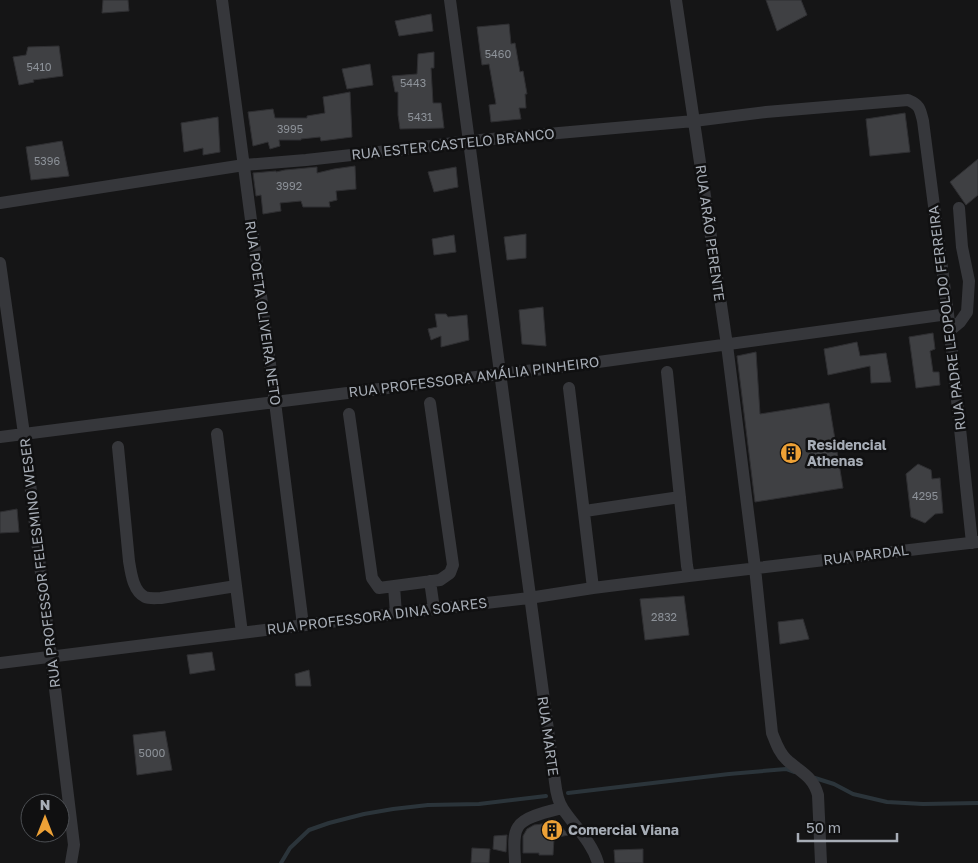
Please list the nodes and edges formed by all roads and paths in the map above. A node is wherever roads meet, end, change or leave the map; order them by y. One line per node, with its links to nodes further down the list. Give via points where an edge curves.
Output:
1 (222, 0): 7 (street, RUA POETA OLIVEIRA NETO)
2 (450, 0): 6 (street, RUA MARTE)
3 (676, 0): 5 (street, RUA ARÃO PERENTE)
4 (908, 100): 5 (street, RUA ESTER CASTELO BRANCO); 11 (street, RUA PADRE LEOPOLDO FERREIRA, via 920,108 923,121)
5 (694, 121): 6 (street, RUA ESTER CASTELO BRANCO); 13 (street, RUA ARÃO PERENTE)
6 (469, 140): 7 (street, RUA ESTER CASTELO BRANCO); 15 (street, RUA MARTE)
7 (244, 165): 8 (street, RUA ESTER CASTELO BRANCO); 17 (street, RUA POETA OLIVEIRA NETO)
8 (0, 203)
9 (959, 208): 12 (street, via 969,281 967,312)
10 (0, 264): 20 (street, RUA PROFESSOR FELESMINO WESER)
11 (948, 314): 12 (street, RUA PADRE LEOPOLDO FERREIRA); 13 (street, RUA PROFESSORA AMÁLIA PINHEIRO)
12 (949, 331): 26 (street, RUA PADRE LEOPOLDO FERREIRA)
13 (726, 345): 15 (street, RUA PROFESSORA AMÁLIA PINHEIRO); 27 (street)
14 (667, 372): 24 (street)
15 (500, 374): 17 (street, RUA PROFESSORA AMÁLIA PINHEIRO); 33 (street, RUA MARTE)
16 (569, 388): 25 (street)
17 (275, 402): 20 (street, RUA PROFESSORA AMÁLIA PINHEIRO); 36 (street, RUA POETA OLIVEIRA NETO)
18 (430, 403): 29 (street, via 453,565 450,573 440,580)
19 (348, 414): 31 (street, via 372,578 379,588)
20 (24, 434): 22 (street, RUA PROFESSORA AMÁLIA PINHEIRO); 38 (street, RUA PROFESSOR FELESMINO WESER)
21 (217, 434): 30 (street)
22 (0, 437)
23 (118, 446): 30 (street, via 129,561 138,592 146,597 161,598)
24 (680, 498): 25 (street); 28 (street)
25 (584, 511): 32 (street)
26 (975, 542): 27 (street, RUA PARDAL)
27 (755, 568): 28 (street, RUA PROFESSORA DINA SOARES); 44 (street, via 772,733 786,760 815,786)
28 (689, 576): 32 (street, RUA PROFESSORA DINA SOARES)
29 (430, 581): 31 (street); 34 (street)
30 (236, 586): 37 (street)
31 (394, 586): 35 (street)
32 (593, 588): 33 (street, RUA PROFESSORA DINA SOARES)
33 (529, 598): 34 (street, RUA PROFESSORA DINA SOARES); 40 (street, RUA MARTE, via 553,774)
34 (434, 608): 35 (street, RUA PROFESSORA DINA SOARES)
35 (396, 614): 36 (street, RUA PROFESSORA DINA SOARES)
36 (303, 626): 37 (street, RUA PROFESSORA DINA SOARES)
37 (242, 633): 38 (street, RUA PROFESSORA DINA SOARES)
38 (52, 657): 39 (street, RUA PROFESSORA DINA SOARES); 41 (street, RUA PROFESSOR FELESMINO WESER, via 74,845)
39 (0, 664)
40 (562, 808): 42 (street, via 541,813 518,826); 43 (street, RUA MARTE, via 590,845)
41 (71, 863)
42 (515, 863)
43 (598, 863)
44 (821, 863)

